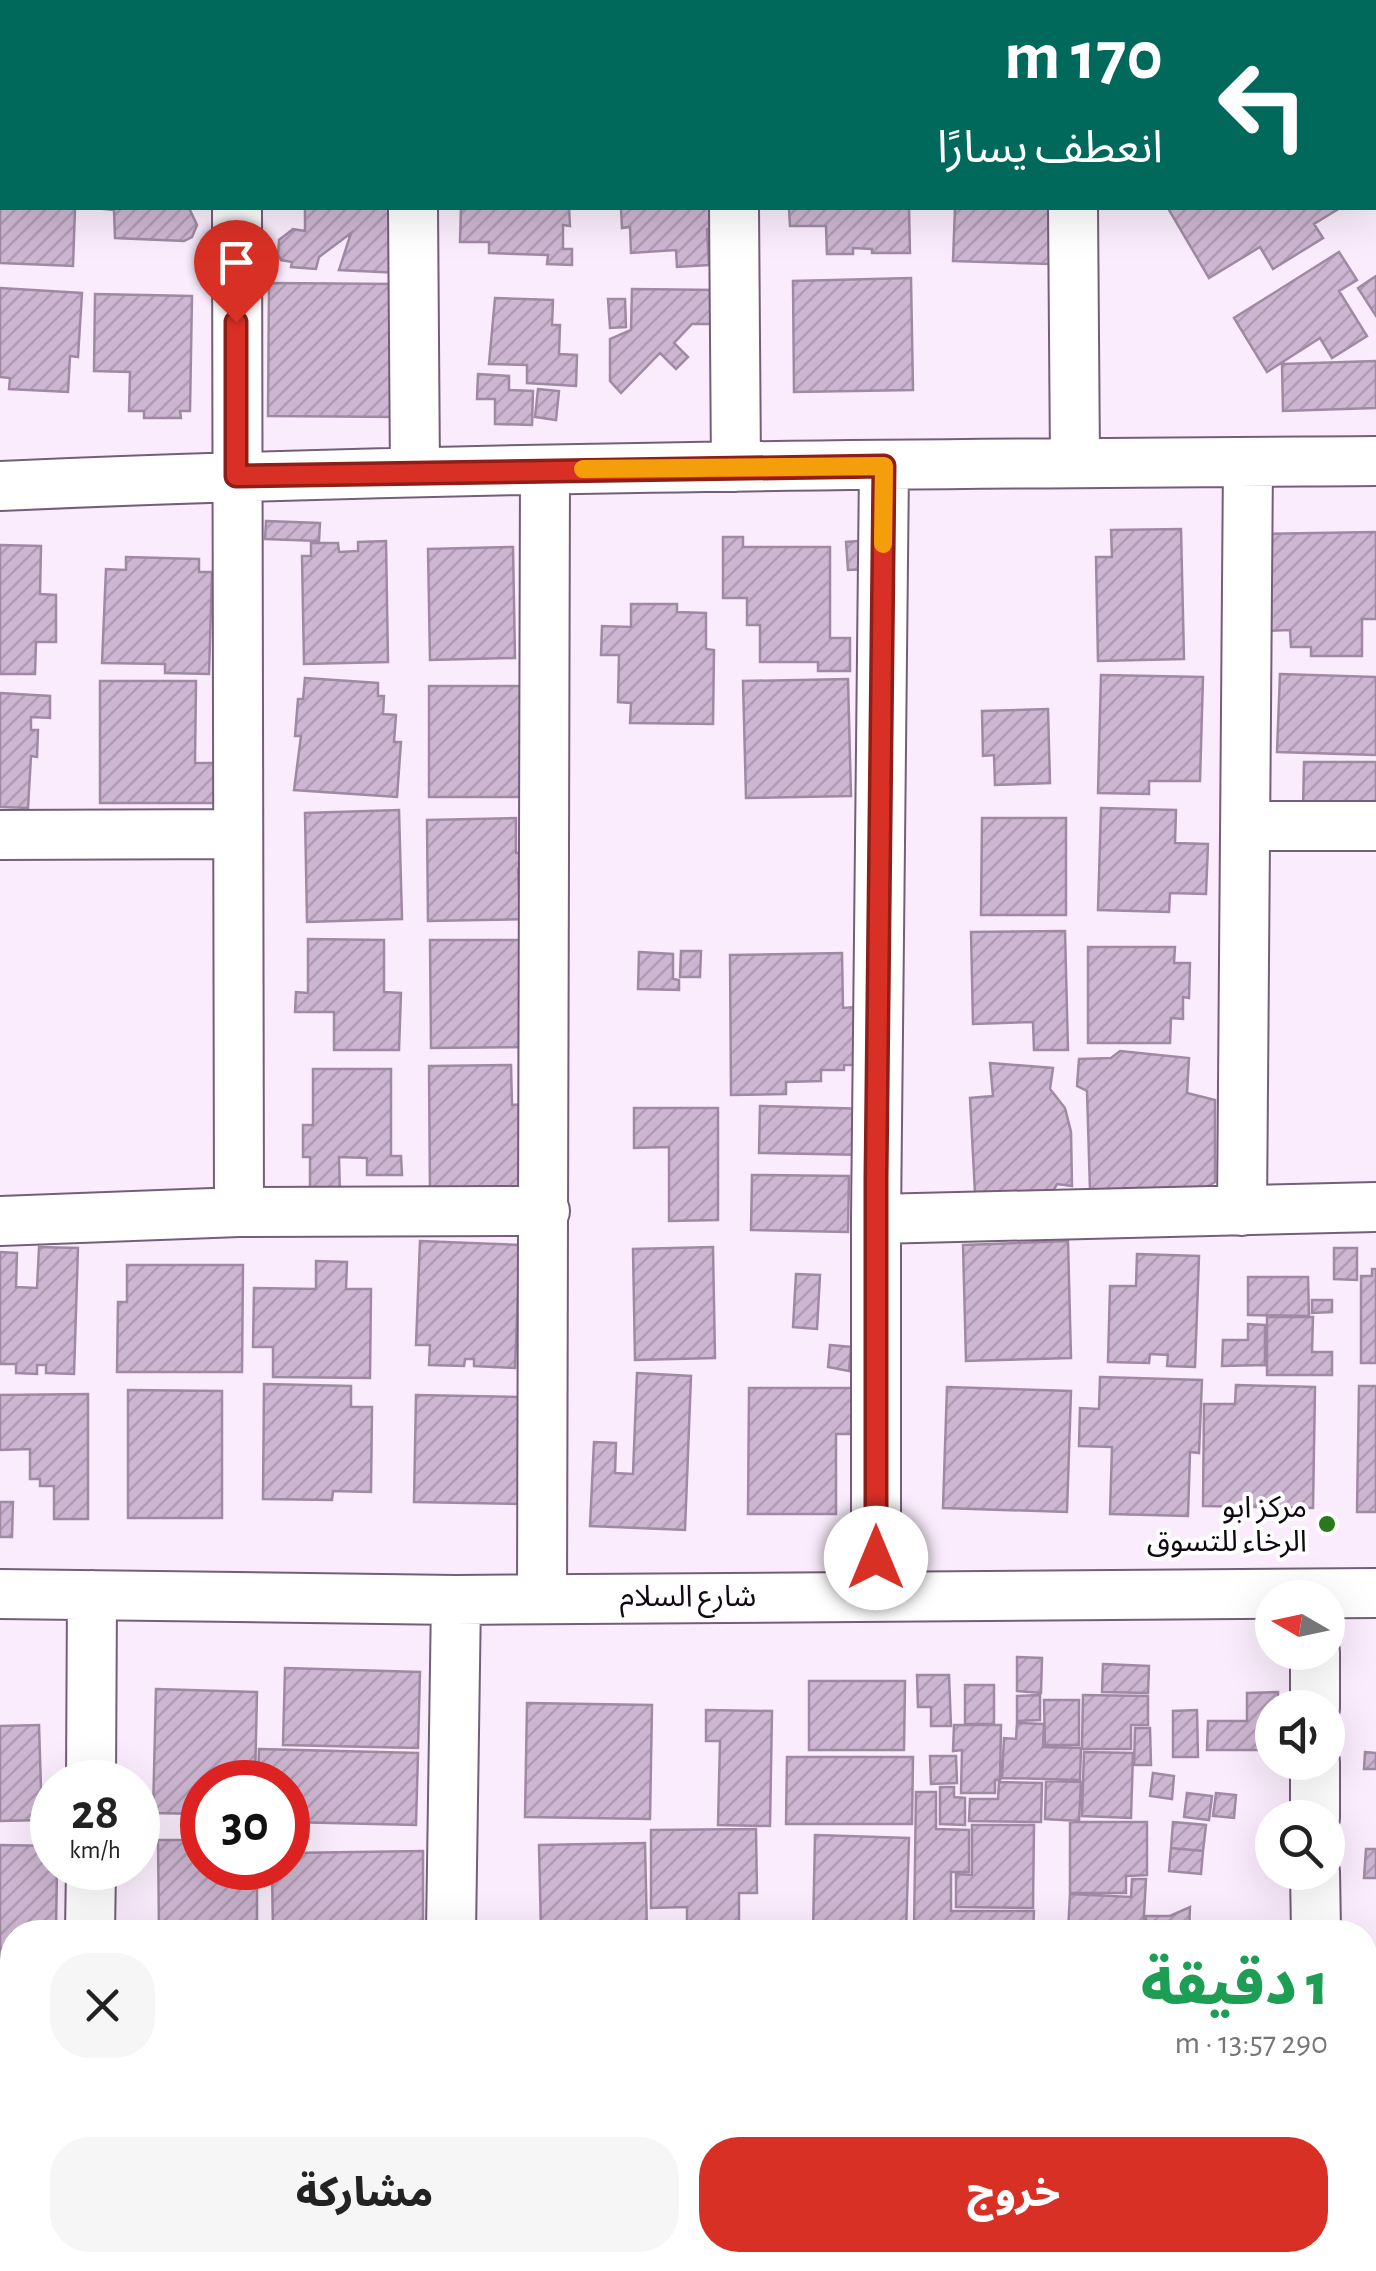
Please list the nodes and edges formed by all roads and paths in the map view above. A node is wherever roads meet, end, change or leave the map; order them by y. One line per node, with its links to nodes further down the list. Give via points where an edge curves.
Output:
1 (237, 210): 12 (street)
2 (412, 210): 11 (street)
3 (734, 210): 9 (street)
4 (1073, 210): 5 (street)
5 (1075, 461): 6 (street); 8 (street)
6 (1248, 462): 7 (street); 14 (street)
7 (1376, 462)
8 (884, 466): 9 (street); 22 (street)
9 (736, 467): 10 (street)
10 (544, 470): 11 (street); 19 (street)
11 (415, 472): 12 (street)
12 (236, 476): 13 (street); 16 (street)
13 (0, 486)
14 (1245, 826): 15 (street); 20 (street)
15 (1376, 826)
16 (238, 834): 17 (street); 21 (street)
17 (0, 835)
18 (1376, 1207): 20 (street)
19 (545, 1211): 21 (street); 30 (street)
20 (1242, 1211): 22 (street)
21 (239, 1212): 23 (street)
22 (876, 1218): 28 (street)
23 (0, 1221)
24 (1376, 1593): 26 (street, شارع السلام)
25 (0, 1594): 27 (street, شارع السلام)
26 (1345, 1594)
27 (92, 1595): 31 (street, شارع السلام); 32 (street)
28 (876, 1595): 29 (street, شارع السلام); 30 (street, شارع السلام)
29 (1255, 1595)
30 (542, 1597): 31 (street, شارع السلام)
31 (456, 1600): 36 (street)
32 (91, 1760)
33 (90, 1890): 35 (street)
34 (1316, 1890): 37 (street)
35 (90, 1920)
36 (451, 1920)
37 (1316, 1920)

